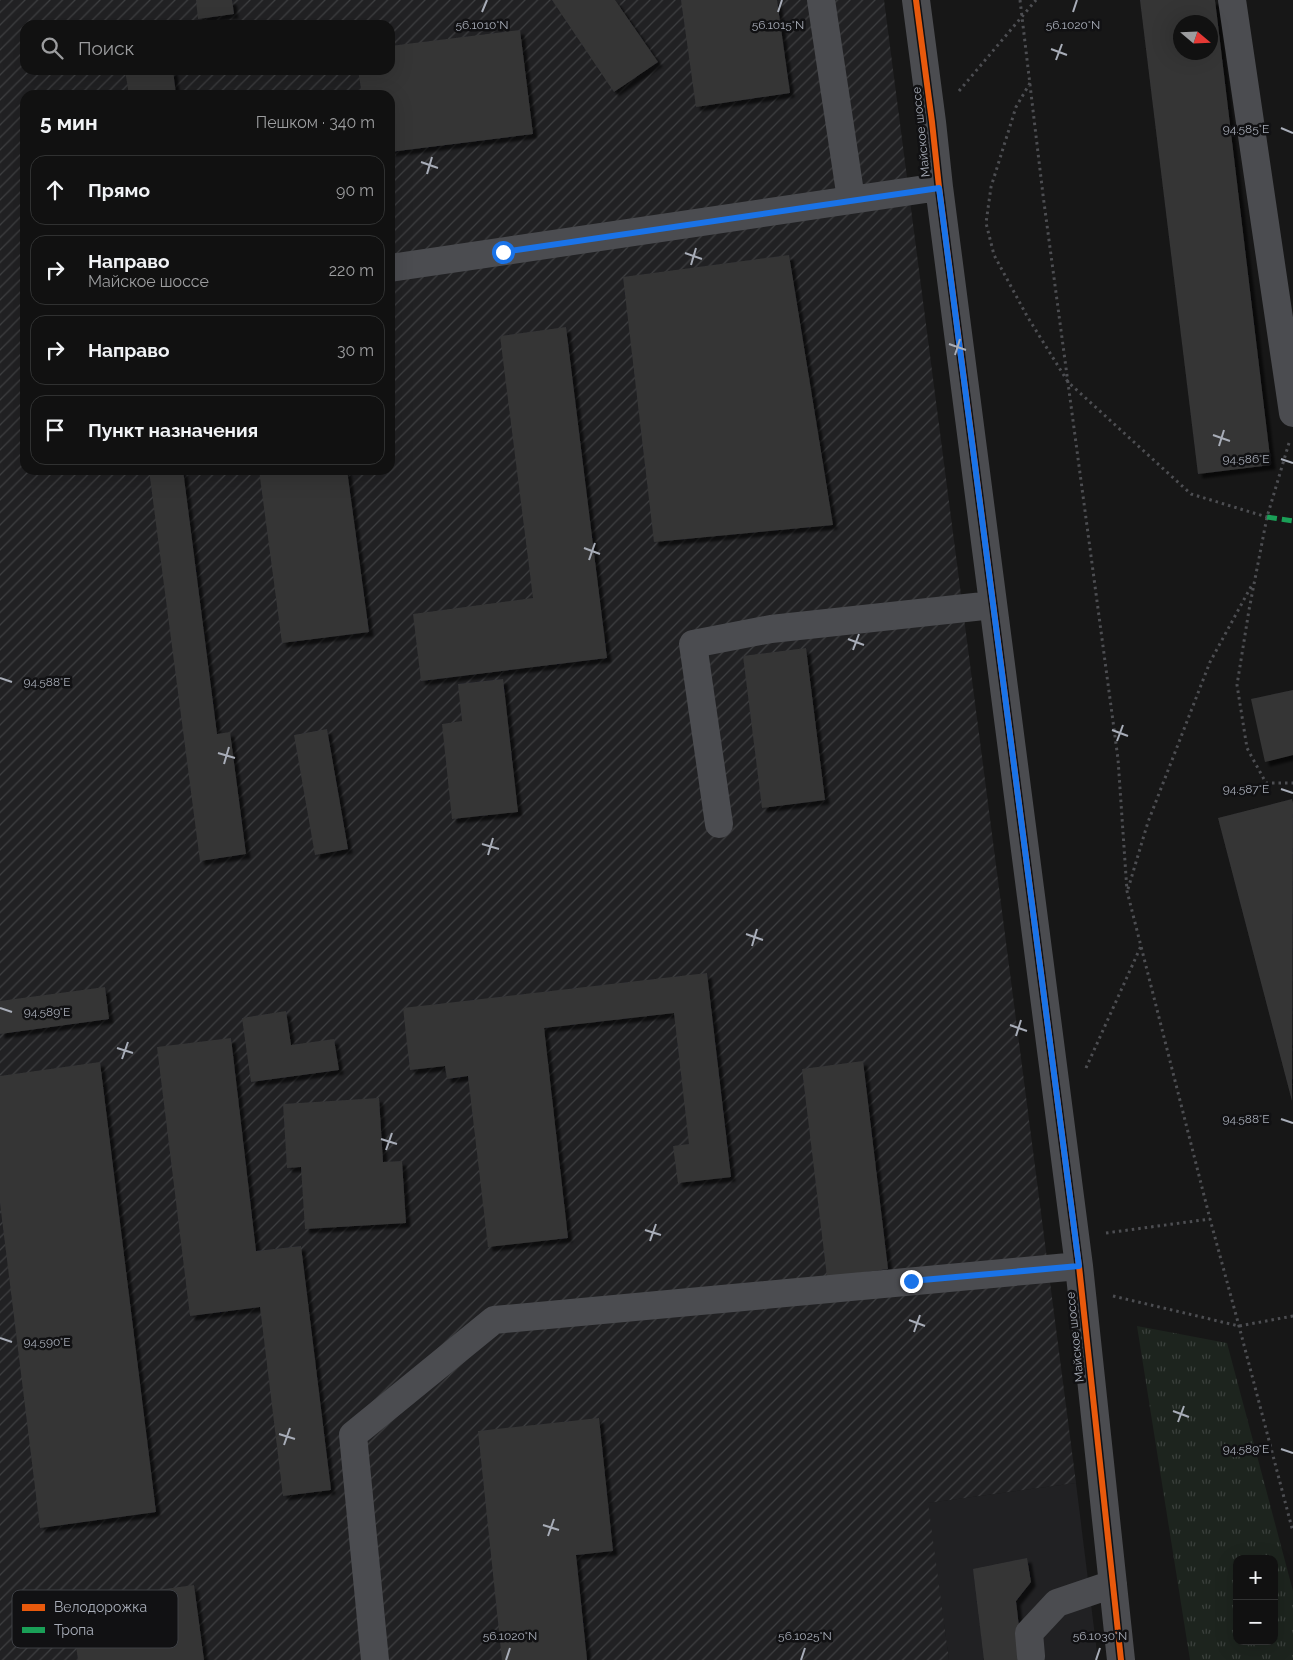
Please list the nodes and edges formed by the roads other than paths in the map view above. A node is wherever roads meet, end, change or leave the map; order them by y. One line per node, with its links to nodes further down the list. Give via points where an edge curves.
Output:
1 (820, 0): 5 (street)
2 (916, 0): 4 (street, Майское шоссе)
3 (1232, 0): 7 (street)
4 (939, 188): 5 (street); 8 (street, Майское шоссе)
5 (851, 200): 6 (street)
6 (395, 267)
7 (1292, 426)
8 (993, 605): 9 (street, via 771,629 693,644); 10 (street, Майское шоссе)
9 (718, 824)
10 (1079, 1266): 11 (street, Майское шоссе); 13 (street, via 494,1320 353,1435)
11 (1113, 1584): 12 (street, via 1057,1603 1029,1633); 14 (street, Майское шоссе)
12 (1031, 1656)
13 (374, 1660)
14 (1121, 1660)

